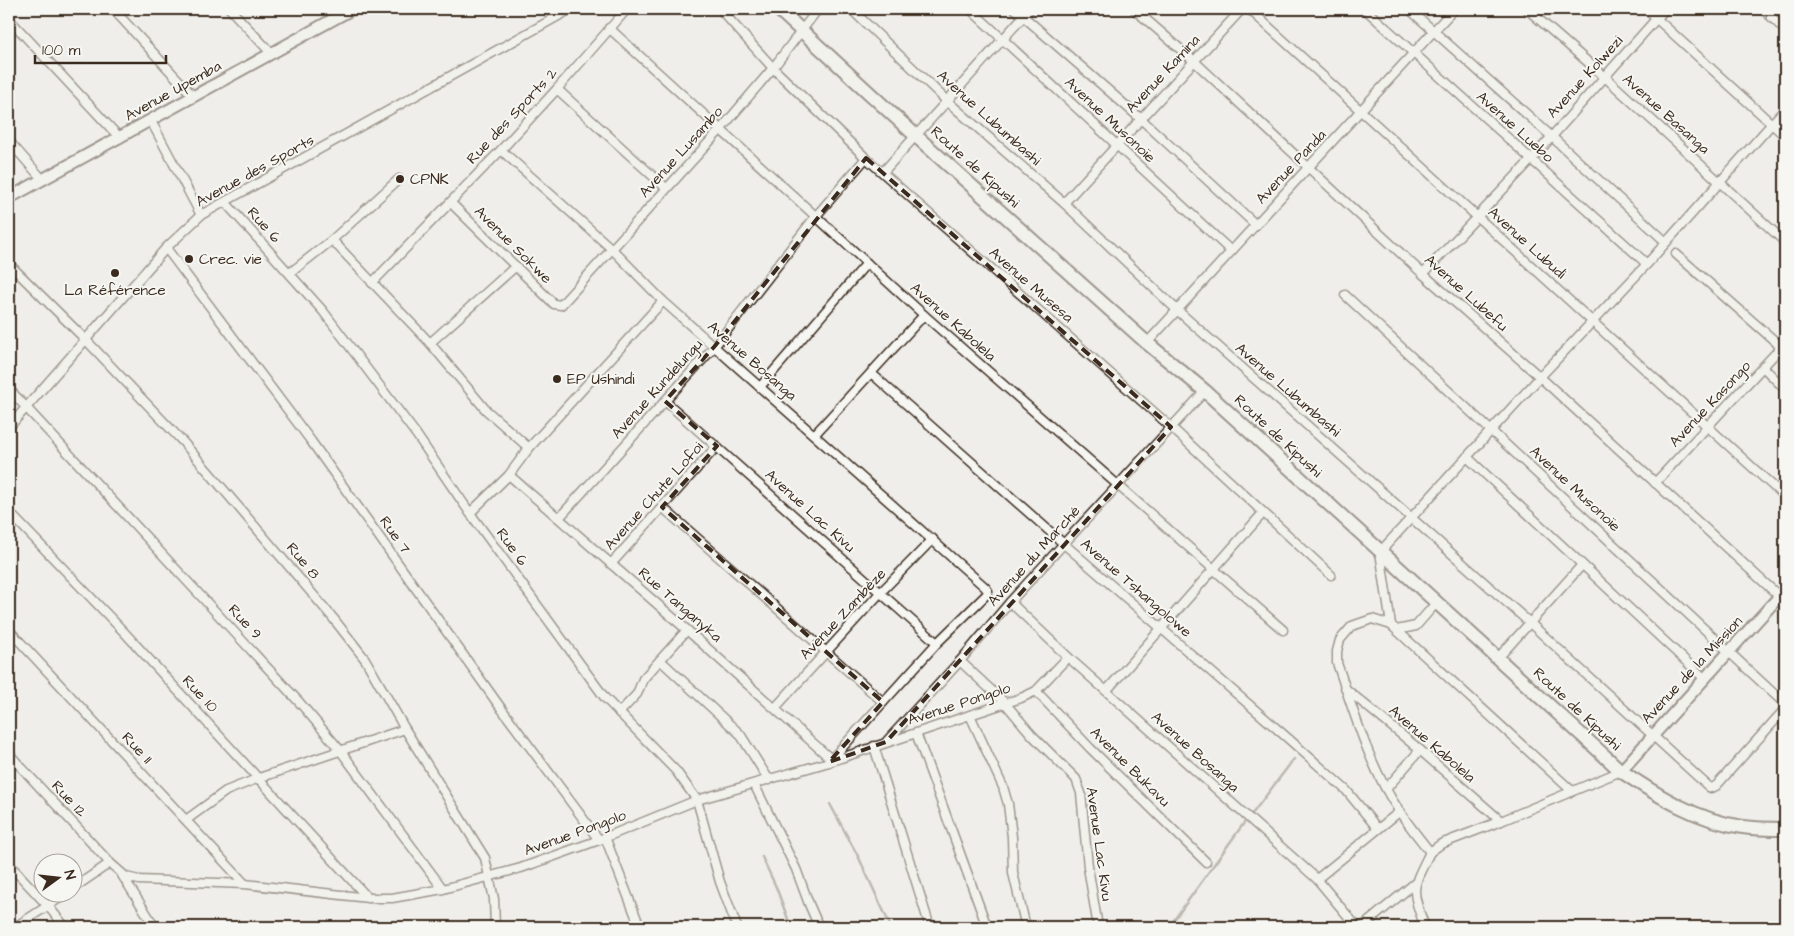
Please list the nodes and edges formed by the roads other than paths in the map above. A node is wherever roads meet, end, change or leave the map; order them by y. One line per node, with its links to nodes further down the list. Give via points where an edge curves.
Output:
1 (113, 9): 37 (street)
2 (230, 9): 32 (street)
3 (571, 9): 61 (street, Avenue des Sports)
4 (627, 9): 26 (street, Rue des Sports 2)
5 (720, 9): 34 (street, Avenue Musesa)
6 (778, 9): 28 (highway, Route de Kipushi)
7 (818, 9): 28 (street, Avenue Lusambo)
8 (851, 9): 38 (street, Avenue Lubumbashi)
9 (970, 9): 30 (street, Avenue Musonoïe)
10 (1015, 9): 23 (street, Avenue Musonoïe)
11 (1030, 9): 23 (street)
12 (1134, 9): 33 (street, Avenue Lubefu)
13 (1242, 9): 33 (street, Avenue Kamina)
14 (1250, 9): 40 (street, Avenue Lubudi)
15 (1365, 9): 31 (street, Avenue Luebo)
16 (1409, 9): 29 (street, Avenue Luebo)
17 (1454, 9): 29 (street, Avenue Panda)
18 (1527, 9): 35 (street, Avenue Basanga)
19 (1646, 9): 24 (street)
20 (1665, 9): 24 (street, Avenue Kolwezi)
21 (1763, 9): 27 (street)
22 (347, 10): 32 (street, Avenue Upemba)
23 (1023, 16): 30 (street); 41 (street, Avenue Musonoïe)
24 (1657, 18): 35 (street, Avenue Kolwezi); 43 (street)
25 (9, 20): 48 (street)
26 (609, 28): 36 (street, Rue des Sports 2); 44 (street, Avenue Kabolela)
27 (1785, 30)
28 (801, 31): 34 (street, Avenue Lusambo); 45 (highway, Route de Kipushi)
29 (1433, 31): 31 (street, Avenue Panda); 46 (street, Avenue Luebo)
30 (1003, 40): 38 (street); 50 (street, Avenue Musonoïe)
31 (1413, 53): 40 (street, Avenue Panda); 53 (street, Avenue Luebo)
32 (272, 54): 37 (street, Avenue Upemba)
33 (1194, 61): 41 (street, Avenue Kamina); 54 (street, Avenue Lubefu)
34 (773, 68): 44 (street, Avenue Lusambo); 52 (street, Avenue Musesa)
35 (1605, 77): 46 (street, Avenue Kolwezi); 58 (street, Avenue Basanga)
36 (557, 89): 51 (street, Rue des Sports 2); 59 (street)
37 (194, 97): 42 (street, Avenue Upemba)
38 (947, 101): 45 (street); 63 (street, Avenue Lubumbashi)
39 (1785, 109): 43 (street)
40 (1361, 110): 54 (street, Avenue Panda); 66 (street, Avenue Lubudi)
41 (1140, 119): 50 (street, Avenue Kamina); 67 (street, Avenue Musonoïe)
42 (152, 121): 48 (street, Avenue Upemba); 64 (street)
43 (1772, 123): 47 (street); 58 (street)
44 (721, 129): 59 (street, Avenue Lusambo); 65 (street, Avenue Kabolela)
45 (916, 136): 55 (street); 90 (highway, Route de Kipushi)
46 (1552, 136): 53 (street, Avenue Kolwezi); 69 (street, Avenue Luebo)
47 (1785, 136)
48 (120, 138): 57 (street, Avenue Upemba)
49 (9, 141): 57 (street)
50 (1117, 145): 63 (street, Avenue Kamina); 73 (street, Avenue Musonoïe)
51 (501, 150): 62 (street, Rue des Sports 2); 72 (street, Avenue Bosanga)
52 (866, 158): 55 (street, Avenue Musesa); 65 (street, Avenue Kundelungu)
53 (1531, 160): 66 (street, Avenue Kolwezi); 77 (street, Avenue Luebo)
54 (1309, 168): 67 (street, Avenue Panda); 80 (street, Avenue Lubefu)
55 (883, 172): 104 (street, Avenue Musesa)
56 (399, 179): 68 (street)
57 (43, 180): 60 (street, Avenue Upemba)
58 (1720, 181): 69 (street); 70 (street, Avenue Basanga)
59 (666, 188): 72 (street, Avenue Lusambo)
60 (9, 198)
61 (225, 202): 64 (street, Avenue des Sports); 79 (street, Rue 6)
62 (450, 203): 78 (street, Avenue Sokwe); 81 (street, Rue des Sports 2)
63 (1064, 203): 85 (street, Avenue Lubumbashi)
64 (201, 216): 71 (street, Avenue des Sports)
65 (816, 216): 75 (street, Avenue Kabolela); 92 (street, Avenue Kundelungu)
66 (1477, 216): 80 (street, Avenue Kolwezi); 87 (street, Avenue Lubudi)
67 (1256, 225): 73 (street, Avenue Panda)
68 (332, 240): 79 (street); 81 (street)
69 (1666, 242): 77 (street)
70 (1785, 242)
71 (166, 248): 88 (street, Avenue des Sports); 177 (street, Rue 7, via 312,441 498,704)
72 (612, 249): 83 (street, Avenue Bosanga); 84 (street, Avenue Lusambo, via 561,306)
73 (1231, 250): 85 (street, Avenue Panda)
74 (1676, 254): 91 (street)
75 (867, 263): 86 (street, Avenue Kabolela); 96 (street)
76 (9, 264): 88 (street, Rue 8)
77 (1647, 264): 87 (street)
78 (516, 266): 84 (street, Avenue Sokwe); 89 (street)
79 (290, 273): 116 (street, Rue 6, via 323,311 416,434)
80 (1423, 274): 95 (street, Avenue Lubefu)
81 (372, 283): 89 (street)
82 (1345, 295): 105 (street, Avenue Musonoïe)
83 (663, 301): 92 (street, Avenue Bosanga); 108 (street)
84 (557, 306)
85 (1177, 310): 90 (street, Avenue Panda); 119 (street, Avenue Lubumbashi)
86 (924, 315): 94 (street); 112 (street, Avenue Kabolela)
87 (1594, 321): 95 (street); 102 (street, Avenue Lubudi)
88 (86, 340): 101 (street, Avenue des Sports); 156 (street, Rue 8, via 183,442 333,618 365,659)
89 (430, 343): 108 (street, via 486,410)
90 (1147, 343): 99 (highway, Route de Kipushi)
91 (1784, 346): 93 (street, Avenue Kasongo)
92 (714, 347): 96 (street, Avenue Bosanga); 100 (street, Avenue Kundelungu)
93 (1763, 368): 98 (street); 102 (street, Avenue Kasongo)
94 (871, 373): 106 (street); 121 (street, Avenue Tshangolowe)
95 (1540, 377): 105 (street); 111 (street, Avenue Lubefu)
96 (760, 387): 106 (street, Avenue Bosanga)
97 (9, 389): 101 (street, Rue 9)
98 (1785, 389)
99 (1205, 391): 104 (street, Avenue du Marché); 122 (highway, Route de Kipushi)
100 (665, 401): 107 (street, Avenue Lac Kivu); 118 (street, Avenue Kundelungu)
101 (27, 408): 103 (street, Avenue des Sports); 161 (street, Rue 9, via 287,688)
102 (1708, 426): 111 (street, Avenue Kasongo); 113 (street, Avenue Lubudi)
103 (9, 427)
104 (1171, 427): 112 (street, Avenue du Marché); 117 (street, Avenue Musesa)
105 (1491, 430): 109 (street); 140 (street, Avenue Musonoïe)
106 (815, 434): 120 (street, Avenue Bosanga)
107 (717, 446): 114 (street, Avenue Chute Lofoi); 128 (street, Avenue Lac Kivu)
108 (529, 448): 110 (street)
109 (1467, 457): 119 (street); 124 (street)
110 (509, 475): 116 (street); 118 (street, Rue Tanganyka)
111 (1655, 484): 129 (street, Avenue Lubefu)
112 (1116, 486): 121 (street, Avenue du Marché); 125 (street, Avenue Kabolela)
113 (1785, 497)
114 (662, 507): 123 (street, Avenue Chute Lofoi); 139 (street)
115 (9, 512): 166 (street, Rue 10)
116 (470, 513): 154 (street, Rue 6)
117 (1263, 513): 125 (street); 126 (street, Avenue Musesa)
118 (559, 518): 123 (street, Rue Tanganyka)
119 (1412, 518): 122 (street); 132 (street, Avenue Lubumbashi)
120 (932, 540): 127 (street, Avenue Bosanga); 128 (street, Avenue Zambèze)
121 (1064, 544): 130 (street, Avenue du Marché); 134 (street, Avenue Tshangolowe)
122 (1380, 552): 131 (highway, Route de Kipushi); 133 (street)
123 (611, 564): 136 (street, Rue Tanganyka)
124 (1582, 565): 132 (street); 145 (street)
125 (1213, 569): 134 (street); 137 (street, Avenue Kabolela)
126 (1332, 575)
127 (988, 591): 138 (street, Avenue du Marché)
128 (880, 593): 138 (street, Avenue Lac Kivu); 139 (street, Avenue Zambèze)
129 (1782, 593): 140 (street, Avenue de la Mission)
130 (1010, 602): 141 (street, Avenue Bosanga); 144 (street, Avenue du Marché)
131 (1437, 602): 133 (street, via 1416,626); 142 (highway, Route de Kipushi)
132 (1530, 623): 142 (street); 158 (street, Avenue Lubumbashi)
133 (1394, 627): 146 (street, via 1372,619 1352,626 1340,640 1337,663); 170 (street)
134 (1162, 629): 147 (street); 175 (street, Avenue Tshangolowe, via 1346,790)
135 (9, 630): 173 (street, Rue 11)
136 (688, 630): 143 (street); 152 (street, Rue Tanganyka)
137 (1283, 630)
138 (937, 643): 149 (street, Avenue du Marché)
139 (826, 652): 149 (street); 152 (street, Avenue Zambèze)
140 (1730, 652): 145 (street, Avenue de la Mission); 151 (street, Avenue Musonoïe)
141 (1068, 657): 147 (street, Avenue Bosanga); 148 (street, Avenue Pongolo)
142 (1498, 658): 165 (highway, Route de Kipushi)
143 (660, 660): 154 (street, via 643,679 637,694); 167 (street, via 740,734)
144 (960, 661): 150 (street, Avenue Lac Kivu); 159 (street, Avenue du Marché)
145 (1705, 679): 158 (street, Avenue de la Mission)
146 (1346, 688): 162 (street, Avenue Kabolela); 169 (street)
147 (1107, 690): 184 (street, Avenue Bosanga)
148 (1036, 691): 150 (street, Avenue Pongolo); 179 (street, Avenue Bukavu)
149 (883, 702): 164 (street, Avenue du Marché)
150 (1005, 703): 155 (street, Avenue Pongolo); 202 (street, Avenue Lac Kivu, via 1079,786)
151 (1785, 704)
152 (776, 708): 164 (street, Rue Tanganyka)
153 (1785, 709): 158 (street, Avenue Lubumbashi, via 1711,788)
154 (619, 713): 171 (street, Rue 6, via 676,771)
155 (970, 715): 157 (street, Avenue Pongolo); 201 (street, via 1008,804 1013,872)
156 (405, 729): 161 (street); 183 (street, Rue 8, via 485,858)
157 (916, 733): 159 (street, Avenue Pongolo); 200 (street)
158 (1652, 735): 165 (street, Avenue de la Mission)
159 (886, 742): 160 (street, Avenue Pongolo)
160 (874, 746): 164 (street, Avenue Pongolo); 192 (street)
161 (340, 750): 166 (street); 188 (street, Rue 9)
162 (1420, 750): 169 (street); 174 (street, Avenue Kabolela)
163 (9, 754): 180 (street, Rue 12)
164 (830, 760): 167 (street, Avenue Pongolo)
165 (1621, 771): 170 (street); 176 (highway, Route de Kipushi, via 1657,795 1698,815 1743,827)
166 (259, 778): 173 (street, via 226,790); 189 (street, Rue 10)
167 (769, 780): 168 (street, Avenue Pongolo)
168 (754, 784): 171 (street, Avenue Pongolo); 199 (street, via 796,869)
169 (1386, 789): 172 (street)
170 (1572, 791): 174 (street)
171 (697, 800): 177 (street, Avenue Pongolo); 198 (street, Rue 6, via 720,882)
172 (1399, 812): 175 (street); 178 (street)
173 (186, 820): 187 (street, Rue 11)
174 (1500, 821): 178 (street, via 1441,844)
175 (1378, 829): 184 (street)
176 (1785, 829)
177 (602, 839): 183 (street, Avenue Pongolo); 197 (street, Rue 7)
178 (1430, 852): 186 (street)
179 (1206, 862)
180 (110, 863): 182 (street); 185 (street)
181 (9, 864): 191 (street)
182 (120, 874): 187 (street, Avenue Pongolo, via 139,880); 195 (street)
183 (490, 877): 188 (street, Avenue Pongolo); 196 (street, Rue 8)
184 (1317, 879): 203 (street, Avenue Bosanga)
185 (82, 882)
186 (1415, 882): 204 (street); 205 (street, via 1415,898)
187 (245, 884): 189 (street, Avenue Pongolo)
188 (443, 889): 189 (street, Avenue Pongolo, via 392,898)
189 (368, 898)
190 (51, 904): 191 (street)
191 (48, 906): 193 (street); 194 (street)
192 (929, 924)
193 (15, 927)
194 (65, 927)
195 (155, 927)
196 (495, 927)
197 (640, 927)
198 (737, 927)
199 (820, 927)
200 (988, 927)
201 (1026, 927)
202 (1098, 927)
203 (1357, 927)
204 (1362, 927)
205 (1425, 927)

